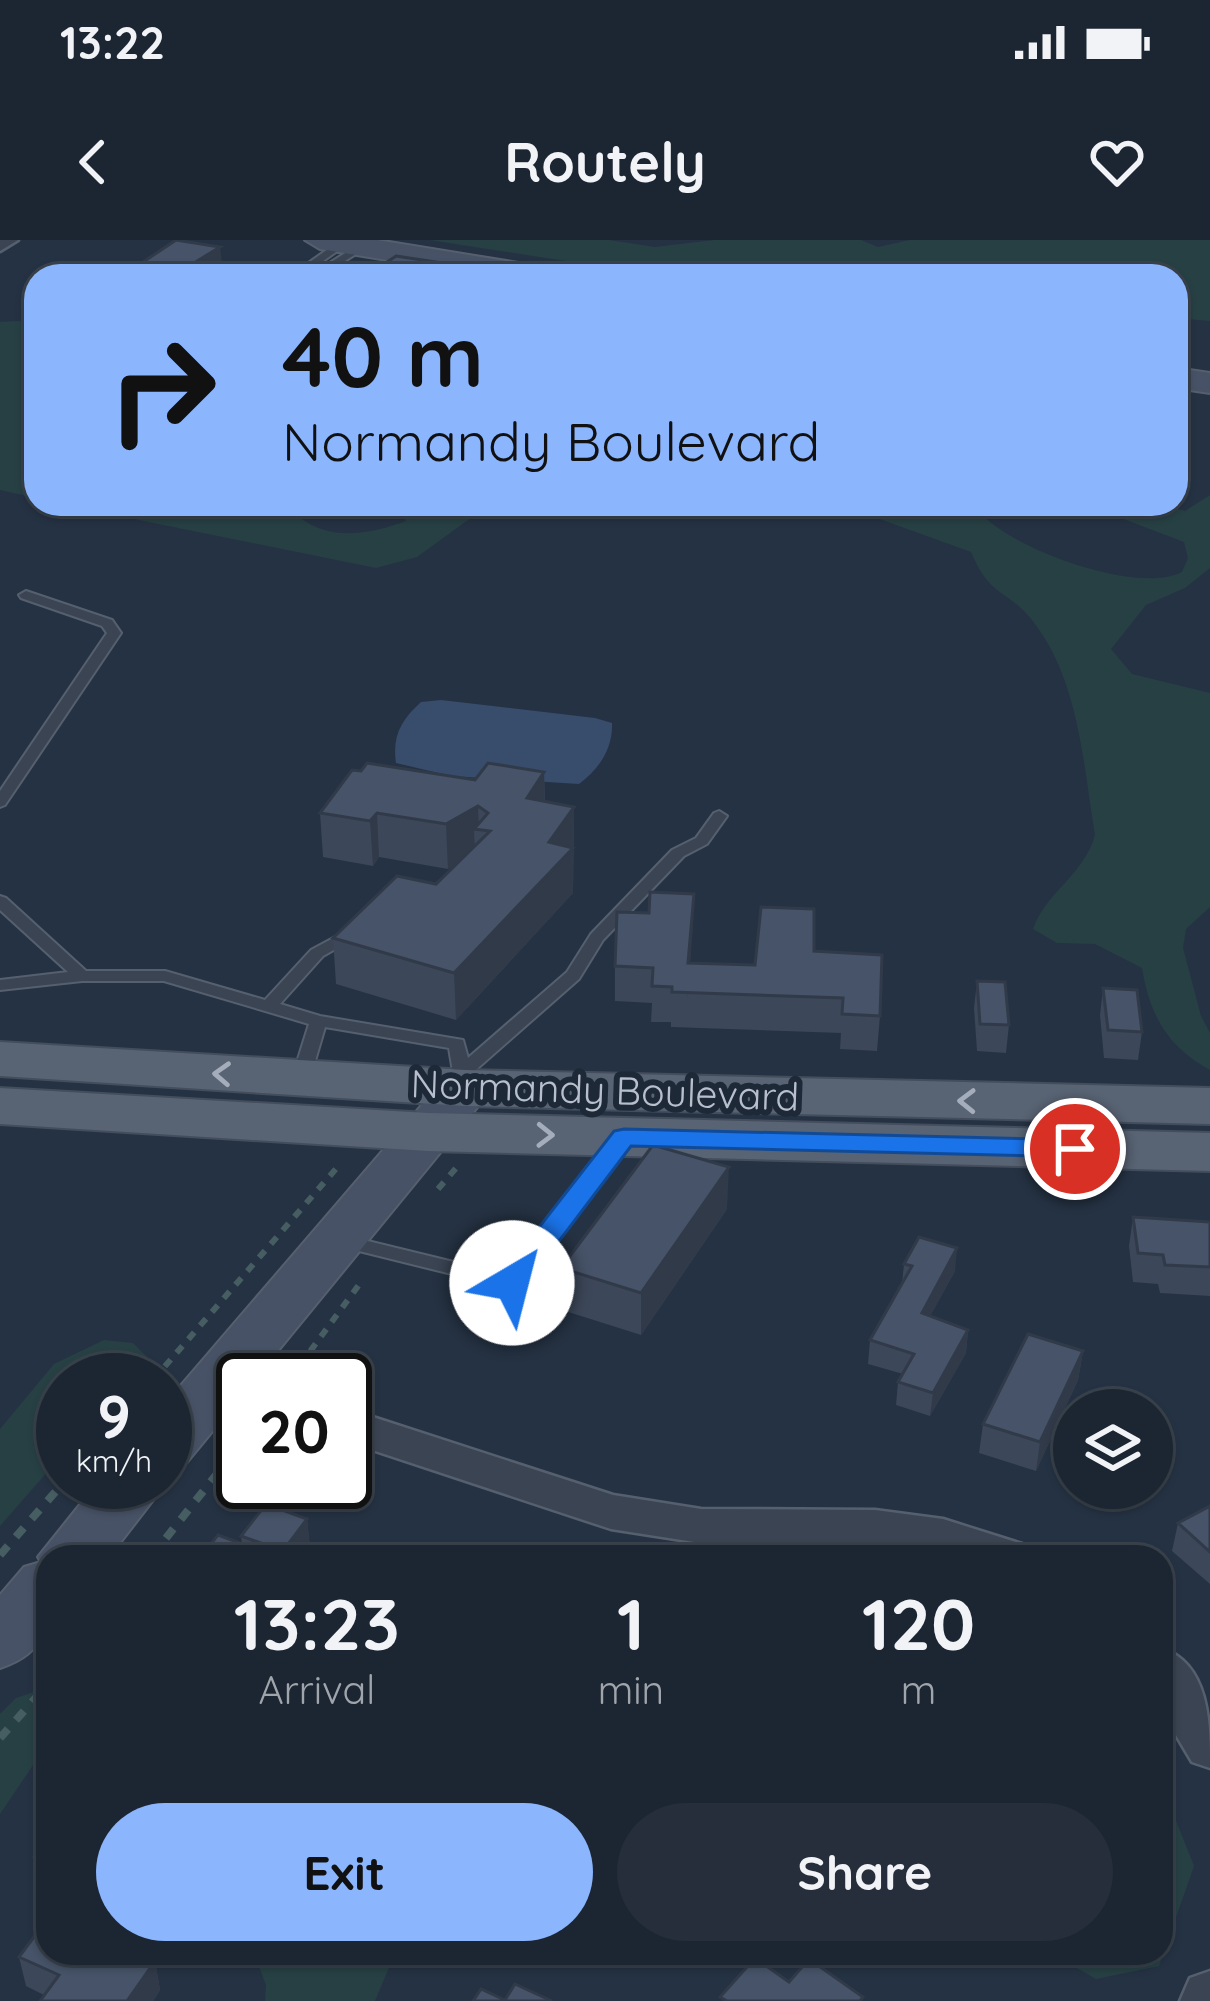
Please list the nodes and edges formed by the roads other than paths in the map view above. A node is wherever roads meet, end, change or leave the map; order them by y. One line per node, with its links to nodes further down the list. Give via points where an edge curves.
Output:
1 (341, 244): 2 (lane); 3 (street)
2 (312, 264)
3 (467, 264)
4 (26, 595): 5 (lane, via 107,623 114,633)
5 (0, 802)
6 (719, 816): 15 (lane)
7 (0, 902): 9 (lane)
8 (365, 926): 11 (lane, via 317,953)
9 (82, 976): 10 (lane); 11 (lane, via 165,976)
10 (0, 985)
11 (269, 1006): 12 (lane)
12 (318, 1021): 14 (lane); 15 (lane, via 457,1044)
13 (0, 1059): 14 (main road, Normandy Boulevard, one-way to 13)
14 (301, 1078): 15 (main road, Normandy Boulevard)
15 (452, 1098): 16 (main road, Normandy Boulevard); 17 (main road, Normandy Boulevard, one-way to 15); 18 (main road, Normandy Boulevard, one-way to 18); 20 (street)
16 (0, 1106)
17 (1210, 1106)
18 (624, 1137): 19 (main road, Normandy Boulevard); 20 (lane, via 512,1283)
19 (1210, 1152)
20 (338, 1240): 21 (street)
21 (255, 1353)
22 (216, 1400): 23 (street)
23 (192, 1421)
24 (372, 1433): 27 (street, via 611,1512 701,1526 875,1527)
25 (112, 1509): 26 (street)
26 (81, 1545)
27 (968, 1545)
28 (36, 1599): 29 (street)
29 (0, 1642)
30 (1173, 1686): 31 (street)
31 (1209, 1745)

